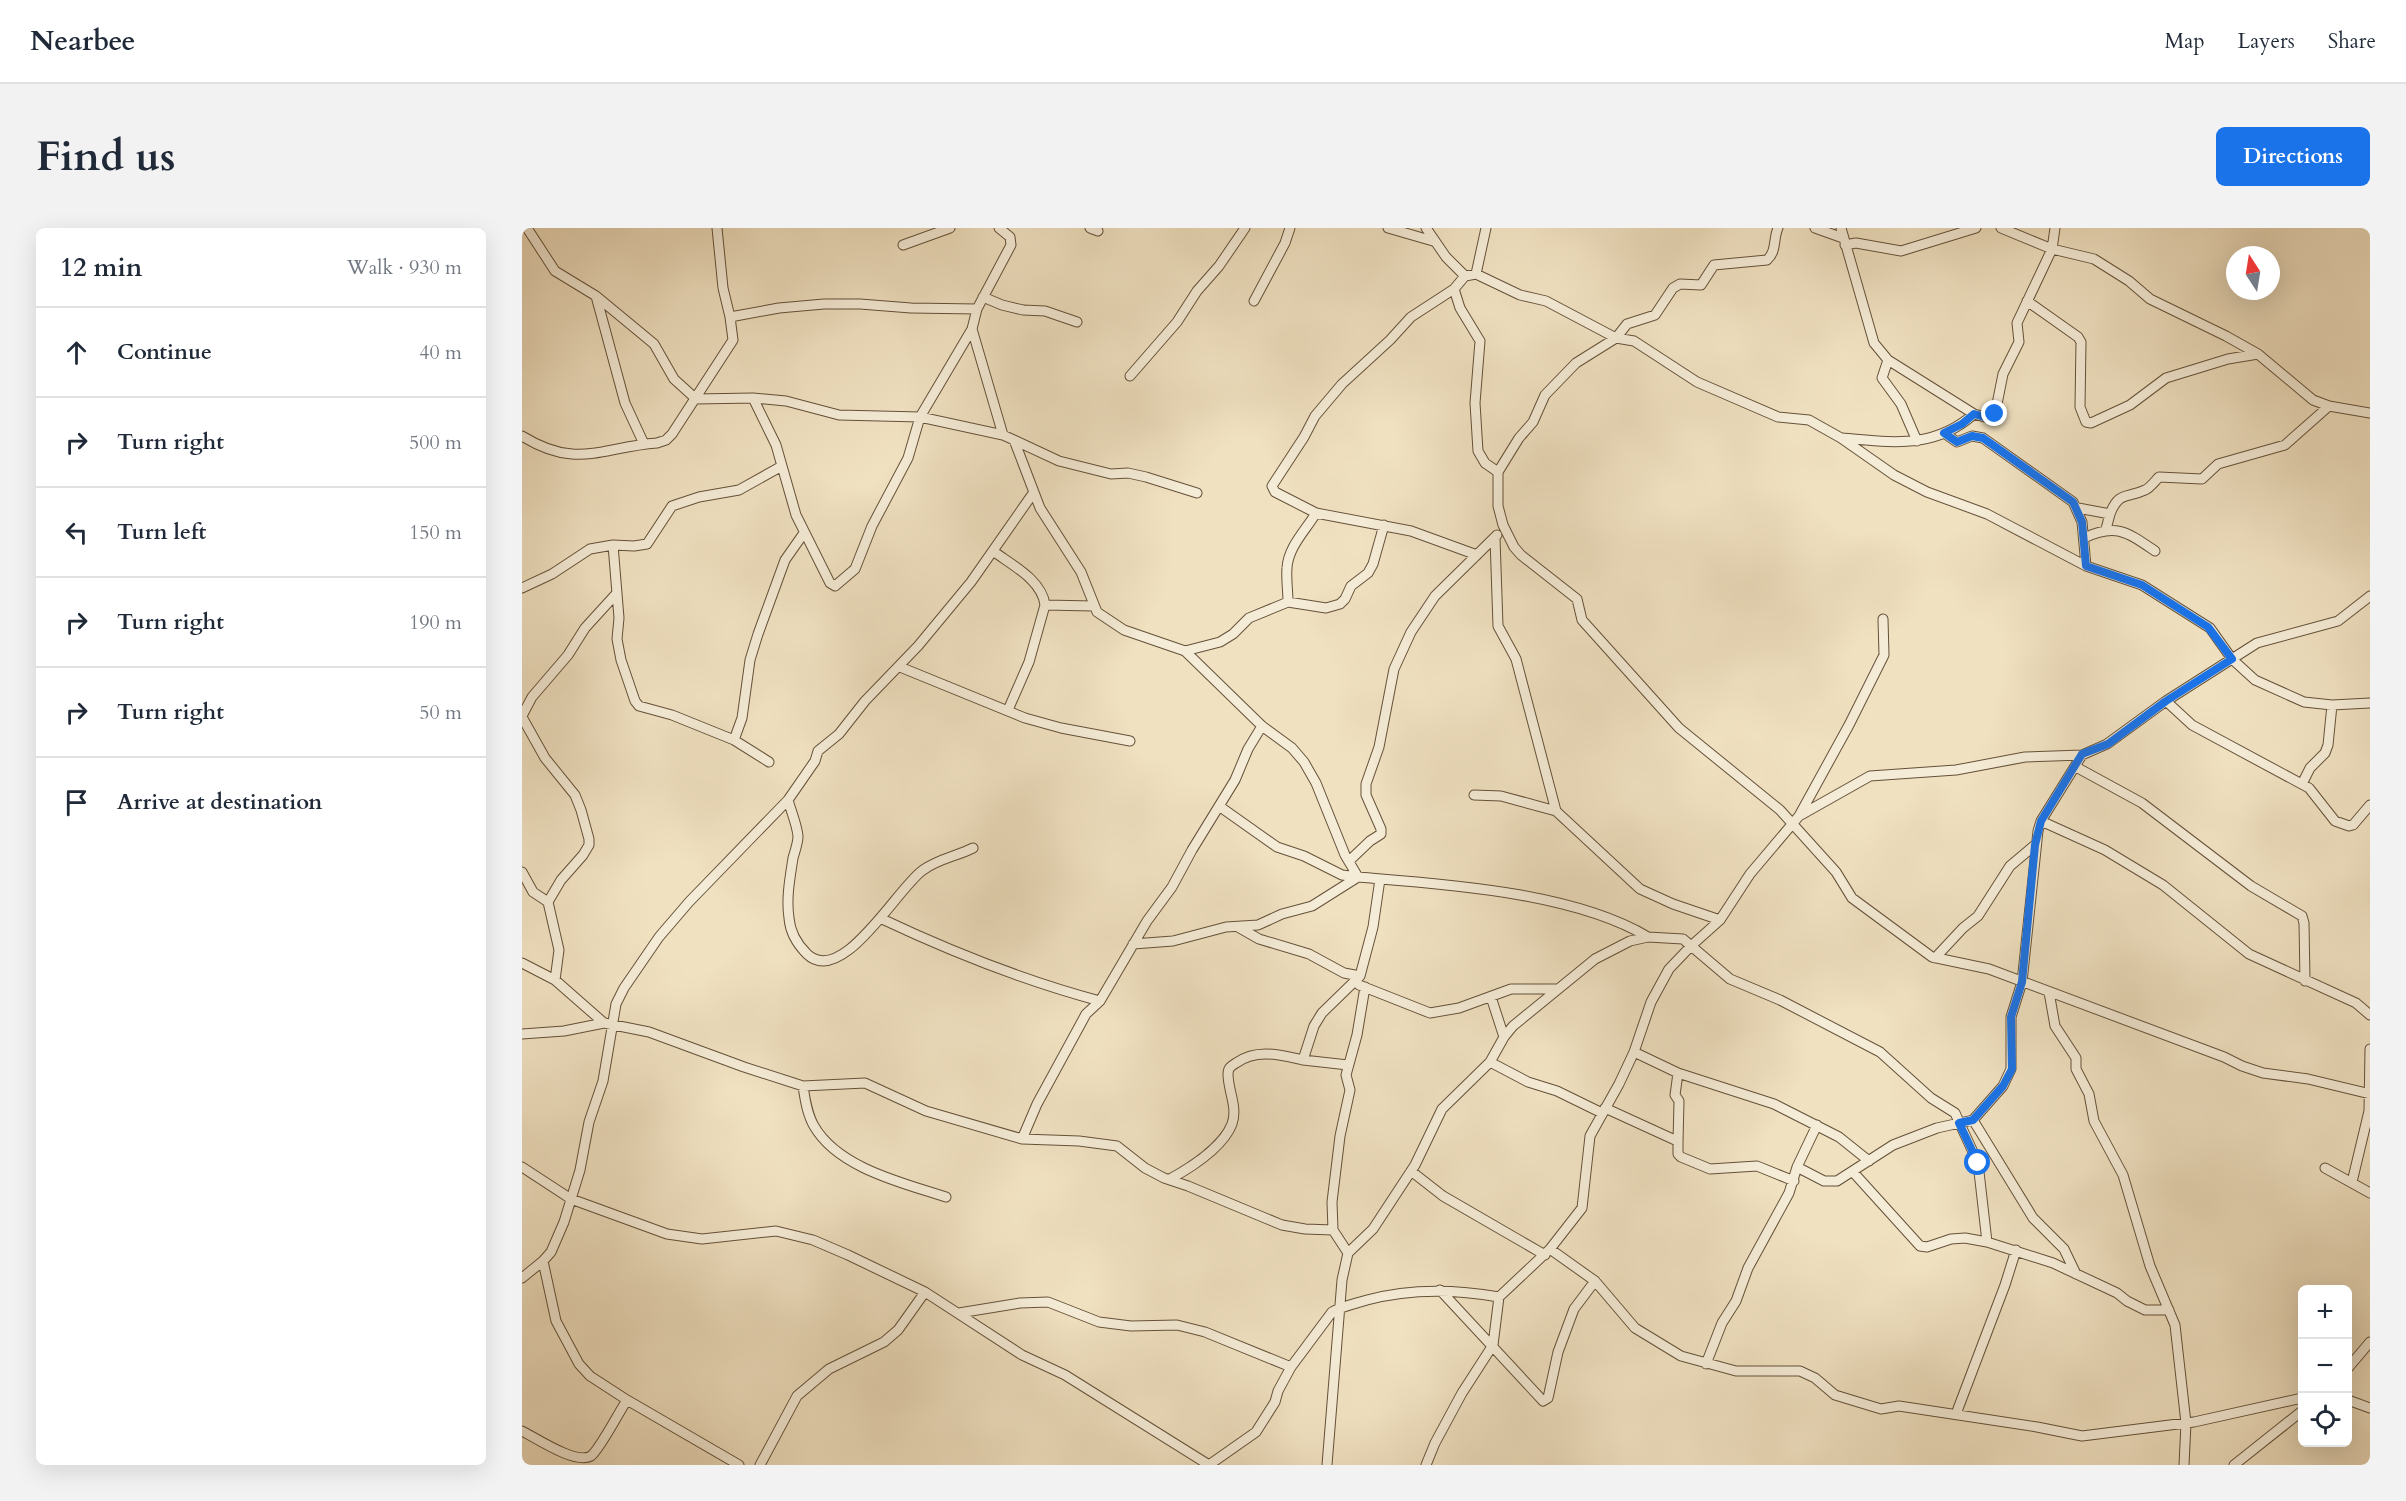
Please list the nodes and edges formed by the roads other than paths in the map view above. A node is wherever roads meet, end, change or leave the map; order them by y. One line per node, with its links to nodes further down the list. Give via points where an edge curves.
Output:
1 (527, 228): 22 (street, via 555,271)
2 (717, 228): 27 (street)
3 (950, 228): 17 (street)
4 (999, 228): 23 (street, via 1010,237 1011,244)
5 (1245, 228): 33 (street, via 1177,322)
6 (1290, 228): 24 (street)
7 (1388, 228): 16 (street)
8 (1426, 228): 16 (street)
9 (1486, 228): 19 (street)
10 (1778, 228): 30 (street, via 1774,250 1767,260 1712,266 1701,285 1677,285 1655,315 1627,324)
11 (1815, 228): 15 (street)
12 (1976, 228): 15 (street, via 1901,251)
13 (2001, 228): 18 (street)
14 (2055, 228): 18 (street)
15 (1843, 237): 32 (street, via 1874,343)
16 (1433, 241): 20 (street)
17 (903, 245)
18 (2052, 249): 25 (street); 31 (street, via 2094,259 2150,299)
19 (1476, 274): 20 (street); 30 (street, via 1520,295 1546,301)
20 (1465, 276): 21 (street)
21 (1454, 289): 48 (street, via 1460,308 1480,341 1474,403 1478,451 1485,463); 52 (street, via 1411,317 1342,384 1315,416 1273,481 1275,492)
22 (596, 296): 35 (street, via 654,344 674,379); 46 (street, via 625,403)
23 (983, 297): 26 (street); 28 (street, via 1023,310 1045,310)
24 (1254, 301)
25 (2027, 301): 31 (street, via 2081,342 2080,407 2086,422 2130,405 2166,378); 38 (street, via 2017,323 2019,342 2003,374 1997,410 1992,416)
26 (977, 309): 27 (street, via 824,304); 29 (street)
27 (730, 317): 35 (street, via 732,340)
28 (1077, 322)
29 (972, 329): 39 (street); 41 (street)
30 (1616, 338): 43 (street, via 1634,341 1697,382 1778,417 1809,420); 48 (street, via 1576,363 1545,395 1533,422)
31 (2258, 354): 36 (street, via 2306,395)
32 (1888, 360): 38 (street); 45 (street, via 1882,378 1901,404)
33 (1130, 376)
34 (753, 398): 35 (street); 39 (street, via 786,400 839,415); 47 (street)
35 (696, 399): 46 (street, via 666,440)
36 (2329, 406): 37 (street); 53 (street, via 2285,445 2217,464 2202,479 2159,477 2144,490 2120,498)
37 (2370, 413)
38 (1974, 414): 40 (street)
39 (920, 417): 41 (street); 57 (street, via 908,458 855,568 832,586)
40 (1944, 433): 45 (street); 51 (street, via 1957,442 1972,436 1983,438)
41 (1003, 435): 44 (street)
42 (522, 436): 46 (street, via 552,451 584,455)
43 (1841, 438): 45 (street); 64 (street, via 1901,479 1987,514)
44 (1014, 440): 49 (street); 50 (street, via 1059,460 1111,474 1146,477)
45 (1917, 441)
46 (644, 444)
47 (782, 466): 57 (street); 60 (street, via 739,490 699,496 672,506 647,544)
48 (1498, 472): 55 (street, via 1497,500)
49 (1034, 492): 61 (street); 70 (street, via 1051,528 1081,572)
50 (1197, 493)
51 (2078, 508): 53 (street); 59 (street)
52 (1316, 513): 54 (street); 68 (street, via 1289,556)
53 (2110, 514): 56 (street)
54 (1384, 525): 63 (street); 68 (street, via 1368,573 1351,586 1340,604 1326,608)
55 (1503, 525): 58 (street); 92 (street, via 1521,555 1577,599 1582,620 1679,728)
56 (2106, 529): 59 (street); 62 (street, via 2124,533)
57 (804, 533): 81 (street, via 785,560 758,634)
58 (1495, 538): 63 (street); 91 (street, via 1498,626 1516,659)
59 (2084, 538): 64 (street)
60 (613, 545): 65 (street, via 590,549); 66 (street)
61 (993, 551): 69 (street, via 1035,583 1044,596); 74 (street)
62 (2155, 551)
63 (1477, 555): 96 (street, via 1435,596 1410,632 1394,669 1379,747 1366,784 1366,795 1381,834)
64 (2086, 566): 73 (street, via 2142,585 2208,627)
65 (522, 588)
66 (616, 594): 79 (street, via 532,697); 81 (street, via 621,660 639,706)
67 (2370, 596): 73 (street, via 2338,621 2257,643)
68 (1288, 602): 72 (street, via 1249,618 1220,642)
69 (1045, 606): 70 (street); 78 (street, via 1029,662)
70 (1093, 606): 72 (street, via 1124,630)
71 (1883, 619): 92 (street, via 1884,655 1850,725)
72 (1185, 651): 80 (street)
73 (2232, 659): 75 (street); 77 (street, via 2249,677 2298,701)
74 (900, 667): 78 (street); 88 (street, via 839,734 818,751)
75 (2166, 701): 83 (street, via 2108,744); 86 (street, via 2192,725)
76 (2370, 703): 77 (street)
77 (2332, 705): 86 (street, via 2325,753 2310,768)
78 (1008, 710): 82 (street, via 1061,728)
79 (522, 717): 100 (street, via 545,758 575,795 589,839 589,845)
80 (1262, 726): 90 (street); 96 (street, via 1304,762)
81 (734, 740): 84 (street)
82 (1130, 741)
83 (2082, 754): 85 (street); 92 (street, via 1870,776)
84 (769, 762)
85 (2076, 767): 93 (street); 111 (street, via 2142,803 2242,880 2302,916)
86 (2302, 784): 89 (street, via 2330,817 2349,826 2356,824)
87 (1474, 795): 91 (street, via 1509,798)
88 (788, 800): 101 (street, via 798,835 788,888 788,916 796,941 813,959 828,961 843,954); 119 (street, via 659,937 624,987)
89 (2370, 805)
90 (1219, 806): 98 (street, via 1277,847 1342,875); 105 (street)
91 (1556, 811): 102 (street, via 1640,889)
92 (1795, 819): 102 (street, via 1750,874); 107 (street, via 1856,902)
93 (2041, 821): 94 (street); 111 (street, via 2119,857 2190,905 2249,954)
94 (2035, 845): 107 (street, via 2010,866 1978,915); 112 (street)
95 (973, 848): 101 (street, via 922,870)
96 (1349, 861): 98 (street)
97 (522, 872): 100 (street, via 532,892)
98 (1358, 877): 99 (street); 103 (street, via 1312,906 1258,925)
99 (1380, 879): 104 (street, via 1548,900 1627,924); 110 (street, via 1373,927)
100 (548, 902): 109 (street, via 559,950)
101 (882, 919): 117 (street, via 999,969)
102 (1720, 920): 106 (street)
103 (1238, 927): 105 (street); 110 (street, via 1259,939 1309,954)
104 (1648, 937): 106 (street, via 1679,938); 114 (street, via 1608,951)
105 (1133, 944): 117 (street)
106 (1691, 946): 123 (street, via 1669,969 1654,996); 132 (street, via 1730,980 1780,1000 1880,1052 1931,1098 1955,1113)
107 (1935, 958): 112 (street, via 1989,969)
108 (522, 963): 109 (street)
109 (555, 980): 119 (street)
110 (1357, 980): 113 (street); 124 (street, via 1322,1013)
111 (2305, 981): 118 (street, via 2356,1003)
112 (2022, 982): 115 (street); 131 (street, via 2011,1017 2010,1074)
113 (1365, 987): 116 (street, via 1430,1013); 126 (street)
114 (1558, 989): 116 (street, via 1511,989); 121 (street)
115 (2049, 992): 129 (street, via 2263,1073); 161 (street, via 2055,1026 2076,1058 2076,1069 2089,1094 2094,1121 2123,1175 2150,1266)
116 (1491, 997): 121 (street)
117 (1100, 1001): 134 (street, via 1086,1014)
118 (2370, 1015)
119 (608, 1023): 120 (street); 128 (street, via 649,1032); 147 (street, via 603,1081)
120 (522, 1034)
121 (1504, 1036): 125 (street)
122 (2370, 1049): 129 (street)
123 (1634, 1052): 127 (street); 130 (street)
124 (1303, 1060): 126 (street); 142 (street, via 1259,1054 1246,1056 1232,1065 1228,1076 1234,1100 1232,1125 1197,1164)
125 (1490, 1062): 130 (street, via 1528,1082); 140 (street, via 1442,1109)
126 (1348, 1065): 148 (street, via 1350,1090 1332,1202)
127 (1678, 1073): 133 (street, via 1774,1104); 135 (street)
128 (803, 1086): 134 (street, via 864,1083 926,1111); 146 (street, via 814,1126 828,1144 856,1164)
129 (2369, 1094): 144 (street, via 2367,1128)
130 (1604, 1111): 135 (street); 151 (street, via 1588,1142 1582,1208)
131 (1973, 1120): 132 (street); 154 (street, via 2033,1218 2064,1250)
132 (1959, 1123): 136 (street, via 1893,1145); 149 (street, via 1978,1163)
133 (1817, 1125): 136 (street, via 1845,1140); 138 (street)
134 (1022, 1139): 142 (street, via 1117,1146 1145,1168)
135 (1678, 1142): 143 (street, via 1679,1156 1710,1168 1757,1166)
136 (1869, 1161): 141 (street)
137 (522, 1167): 147 (street)
138 (1797, 1167): 141 (street, via 1828,1182); 143 (street)
139 (2325, 1168): 144 (street)
140 (1411, 1171): 151 (street, via 1443,1196); 152 (street, via 1373,1229)
141 (1853, 1172): 149 (street, via 1920,1246 1965,1238)
142 (1170, 1179): 148 (street, via 1282,1225)
143 (1794, 1181): 166 (street, via 1748,1268)
144 (2352, 1182): 145 (street)
145 (2370, 1193)
146 (946, 1197)
147 (571, 1199): 153 (street, via 555,1242); 158 (street, via 684,1238 792,1233)
148 (1333, 1230): 152 (street)
149 (1987, 1242): 150 (street)
150 (2016, 1250): 154 (street); 172 (street)
151 (1548, 1252): 156 (street); 159 (street)
152 (1348, 1253): 160 (street)
153 (543, 1261): 155 (street); 169 (street, via 556,1322 579,1364)
154 (2076, 1274): 161 (street, via 2145,1310)
155 (522, 1278)
156 (1595, 1281): 164 (street, via 1574,1309 1546,1400 1539,1398); 166 (street, via 1635,1328 1666,1349)
157 (1440, 1290): 159 (street); 160 (street, via 1390,1293); 164 (street)
158 (925, 1292): 162 (street); 178 (street, via 898,1330 884,1342 829,1369 796,1396)
159 (1499, 1298): 164 (street)
160 (1341, 1307): 167 (street, via 1332,1312); 179 (street)
161 (2169, 1310): 174 (street, via 2177,1338)
162 (959, 1313): 167 (street, via 1048,1302 1100,1322 1177,1325 1205,1332); 176 (street)
163 (2370, 1342): 165 (street)
164 (1493, 1345): 180 (street, via 1461,1393)
165 (2352, 1363)
166 (1706, 1364): 172 (street, via 1743,1371 1800,1371 1835,1395 1881,1409 1899,1406)
167 (1291, 1367): 176 (street, via 1256,1432)
168 (2298, 1399): 174 (street)
169 (627, 1400): 175 (street, via 595,1451 585,1458 552,1449); 177 (street)
170 (2352, 1401): 171 (street)
171 (2370, 1408)
172 (1956, 1414): 174 (street, via 2082,1436)
173 (2298, 1414): 182 (street)
174 (2186, 1423): 181 (street)
175 (522, 1431)
176 (1206, 1464)
177 (739, 1465)
178 (760, 1465)
179 (1327, 1465)
180 (1426, 1465)
181 (2184, 1465)
182 (2235, 1465)

